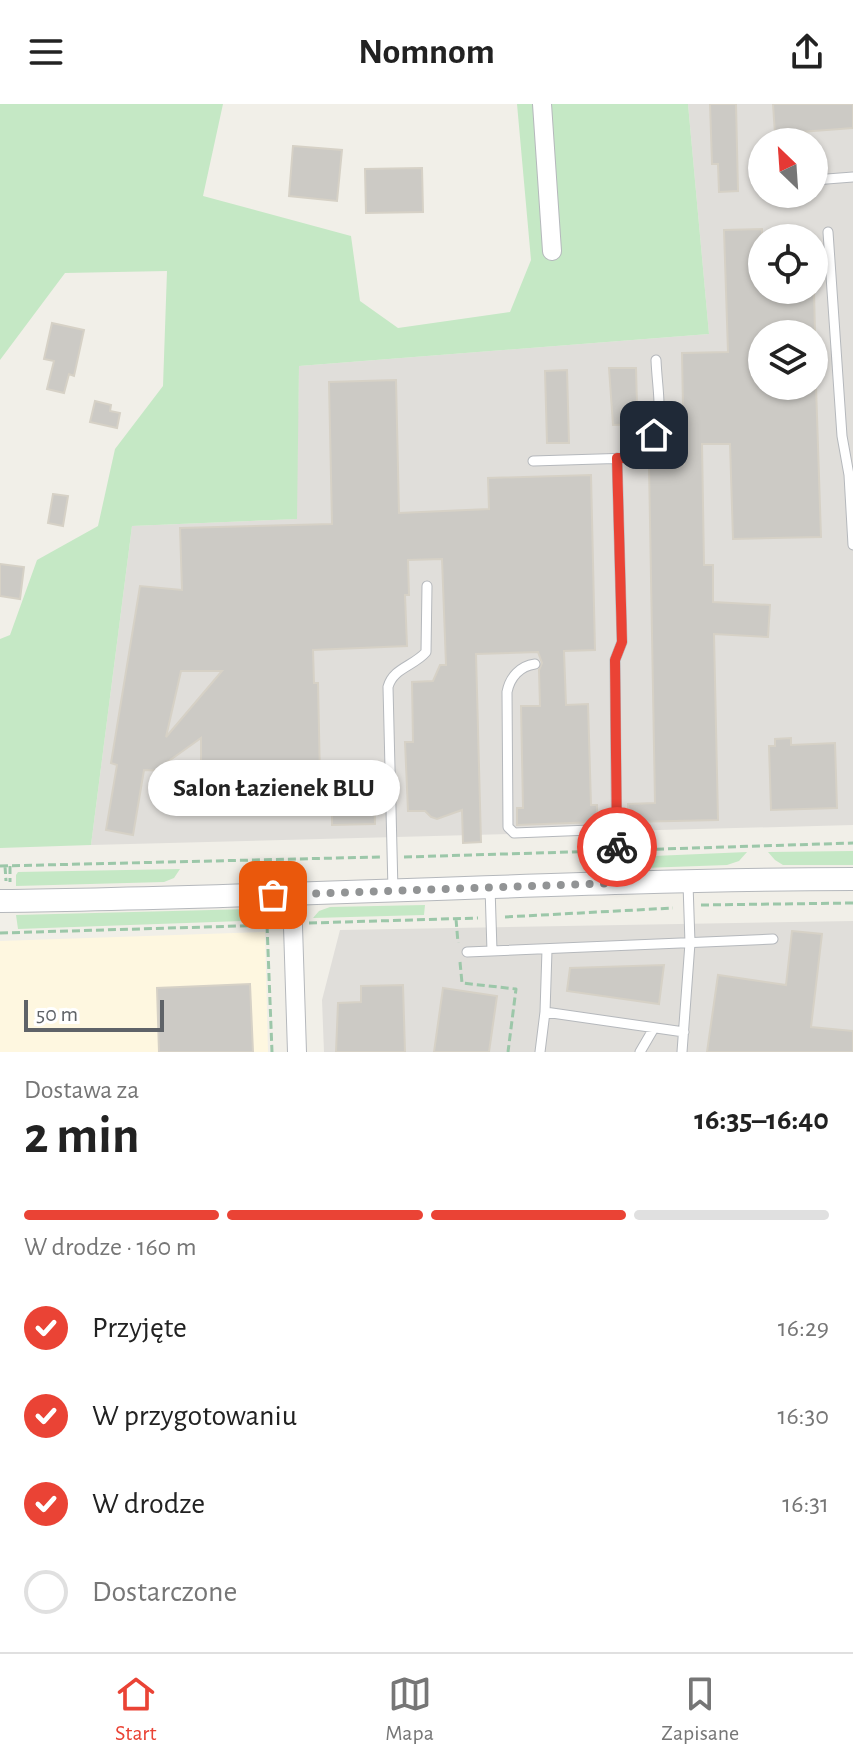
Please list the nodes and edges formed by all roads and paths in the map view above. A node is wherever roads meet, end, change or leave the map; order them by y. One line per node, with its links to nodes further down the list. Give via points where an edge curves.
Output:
1 (542, 104): 5 (street)
2 (853, 177): 3 (lane)
3 (828, 179)
4 (828, 232): 9 (lane)
5 (552, 251)
6 (656, 360): 7 (lane, via 654,435 631,458)
7 (617, 458): 8 (lane); 12 (lane, via 622,642 615,660)
8 (533, 461)
9 (853, 545)
10 (427, 586): 15 (lane, via 426,652 396,672 388,687)
11 (535, 664): 12 (lane, via 520,670 507,692 510,832)
12 (617, 829): 14 (lane)
13 (853, 843): 14 (path)
14 (617, 850): 15 (path); 19 (lane)
15 (392, 857): 16 (path); 21 (lane)
16 (0, 866)
17 (853, 879): 18 (street)
18 (688, 882): 19 (street); 25 (lane)
19 (617, 883): 20 (street)
20 (490, 887): 21 (street); 26 (lane)
21 (393, 890): 22 (street)
22 (292, 895): 23 (street); 28 (street)
23 (0, 901)
24 (853, 903): 25 (path)
25 (690, 907): 26 (path); 32 (lane)
26 (491, 918): 27 (path); 35 (lane)
27 (456, 919): 28 (path); 33 (path)
28 (293, 924): 29 (path); 41 (street)
29 (267, 925): 30 (path); 40 (path)
30 (0, 933)
31 (773, 939): 32 (lane)
32 (690, 943): 34 (lane); 39 (lane)
33 (458, 945)
34 (547, 950): 35 (lane); 37 (lane)
35 (492, 951): 36 (lane)
36 (463, 955): 42 (path, via 462,983 516,989)
37 (545, 1012): 38 (lane); 43 (lane)
38 (654, 1028): 39 (lane); 44 (lane)
39 (684, 1032): 45 (lane)
40 (272, 1052)
41 (297, 1052)
42 (508, 1052)
43 (540, 1052)
44 (640, 1052)
45 (682, 1052)

